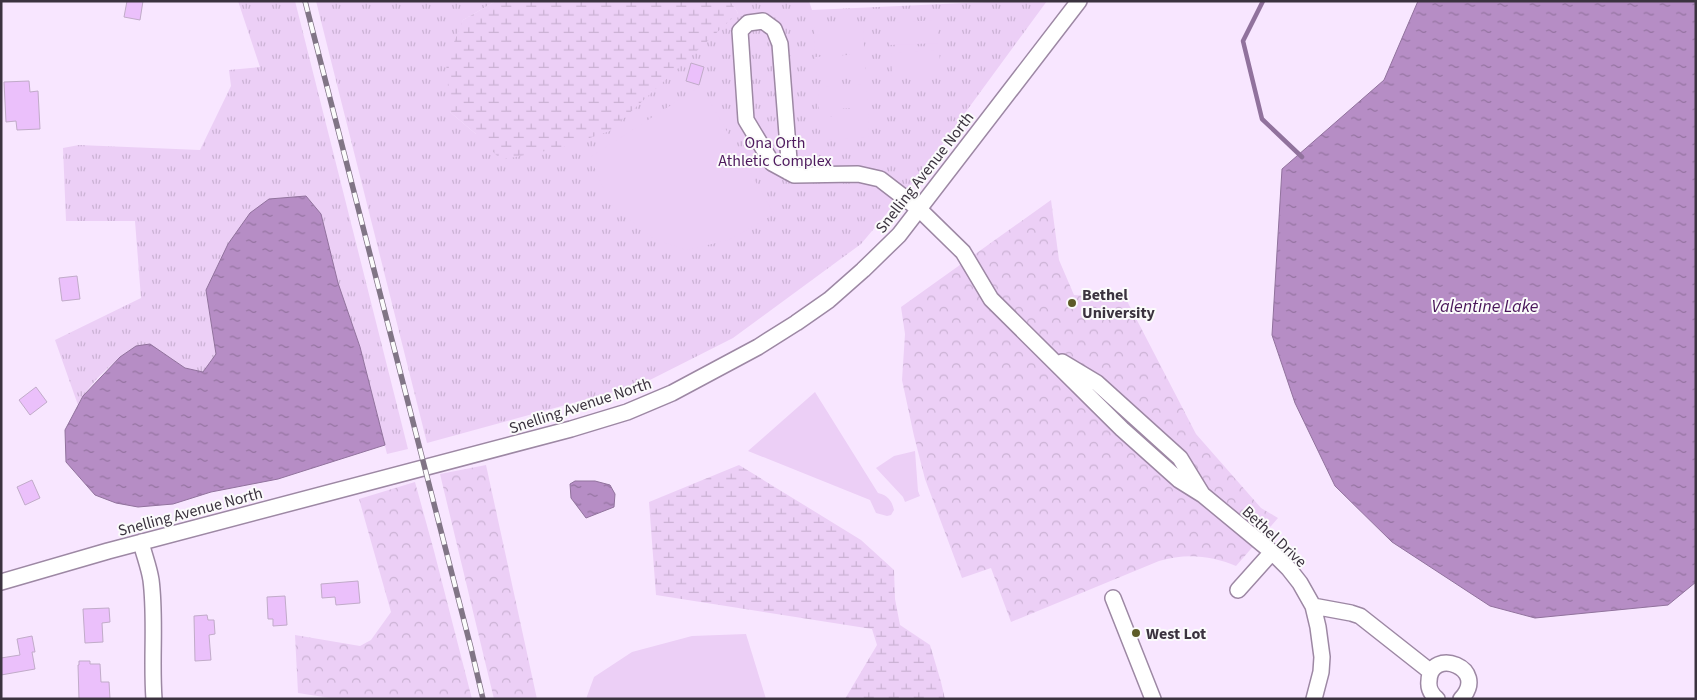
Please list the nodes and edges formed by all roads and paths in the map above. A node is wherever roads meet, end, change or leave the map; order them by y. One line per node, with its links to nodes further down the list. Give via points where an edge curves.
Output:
1 (1079, 1): 3 (street, Snelling Avenue North)
2 (788, 172): 2 (street, via 772,163 746,120 740,31 748,23 763,21 774,29 780,44); 3 (street, Bethel Drive, via 794,175 858,174 880,179)
3 (919, 209): 4 (street, Snelling Avenue North, via 899,235 829,300 758,347 672,393 628,412); 5 (street, Bethel Drive, via 963,252 992,299 1132,439)
4 (141, 542): 6 (street, Snelling Avenue North); 11 (street, via 150,579)
5 (1272, 552): 7 (street); 9 (street, Bethel Drive, via 1295,576)
6 (1, 582)
7 (1238, 590)
8 (1113, 598): 12 (street)
9 (1313, 606): 10 (street, via 1360,616); 13 (street, Bethel Drive, via 1322,657)
10 (1431, 672): 14 (street, via 1429,687); 15 (street, via 1447,662 1464,670 1468,686)
11 (154, 699)
12 (1154, 699)
13 (1314, 699)
14 (1436, 699)
15 (1461, 699)

